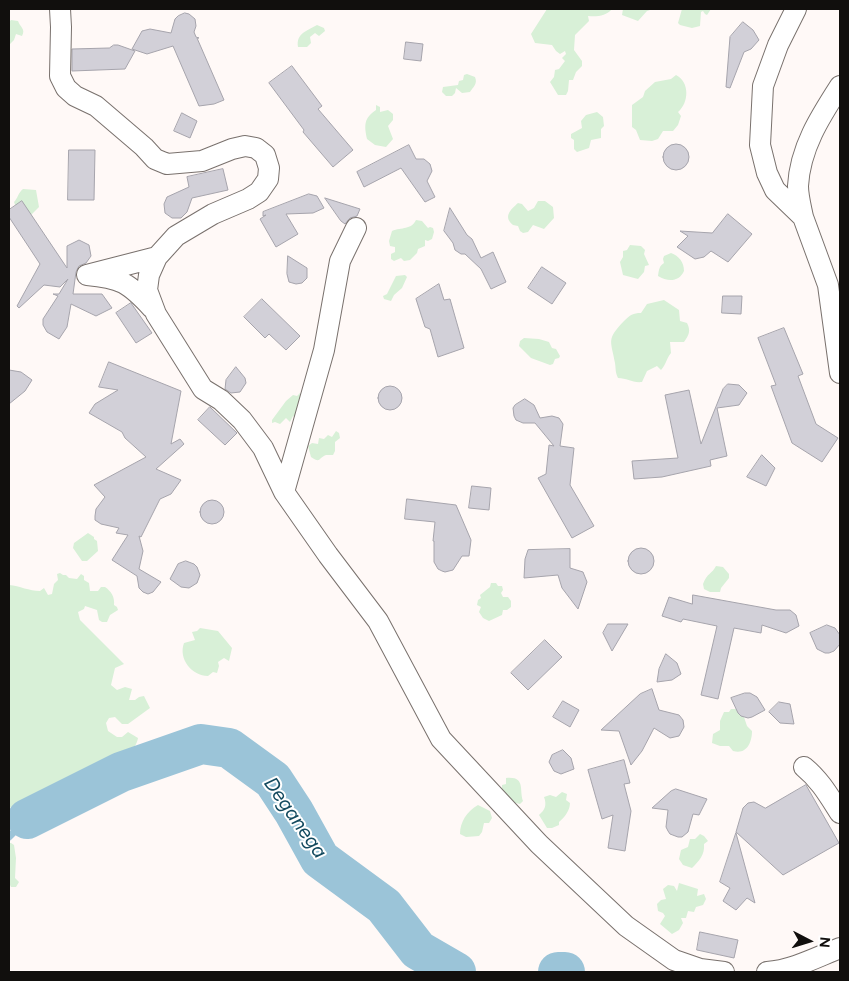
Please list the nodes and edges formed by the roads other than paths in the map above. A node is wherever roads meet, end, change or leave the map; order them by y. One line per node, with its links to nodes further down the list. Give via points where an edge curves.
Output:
1 (60, 9): 6 (street, via 60,76 66,88 96,106 155,159 167,164 202,161 246,146 265,155 270,168 268,179 259,192 212,214 176,236)
2 (796, 9): 4 (street, via 763,86 760,145 775,190)
3 (840, 86): 4 (street, via 807,141 802,158 798,187)
4 (803, 217): 8 (street, via 828,285)
5 (356, 228): 9 (street, via 340,261 324,350)
6 (157, 257): 7 (street, via 147,290); 7 (street, via 87,275 121,282 135,290)
7 (156, 314): 9 (street, via 203,389 221,400 242,420 263,448)
8 (840, 373)
9 (284, 492): 13 (street, via 378,621 441,739 539,844 626,926 674,960 700,969)
10 (804, 767): 11 (street, via 824,787)
11 (840, 813)
12 (840, 948): 14 (street)
13 (724, 972)
14 (767, 972)

